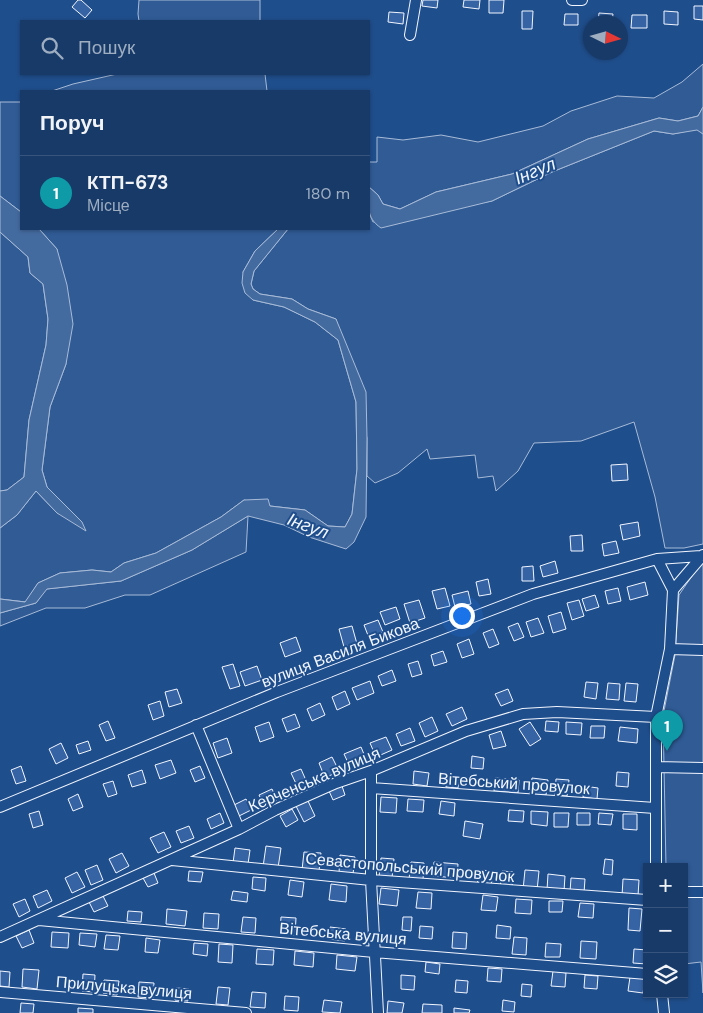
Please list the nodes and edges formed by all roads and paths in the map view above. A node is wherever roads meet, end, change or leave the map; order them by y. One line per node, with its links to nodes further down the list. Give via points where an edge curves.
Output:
1 (416, 0): 4 (street)
2 (572, 0): 3 (street)
3 (582, 0)
4 (410, 35)
5 (702, 555): 6 (street, вулиця Василя Бикова); 7 (street)
6 (657, 559): 7 (street); 11 (street, вулиця Василя Бикова, via 533,594)
7 (673, 590): 8 (street)
8 (670, 649): 9 (street); 10 (street)
9 (703, 650)
10 (656, 717): 12 (street); 14 (street, Керченська вулиця, via 557,712 524,714 466,731)
11 (196, 725): 16 (street, вулиця Василя Бикова); 18 (street)
12 (656, 768): 13 (street); 17 (street)
13 (703, 768)
14 (371, 771): 15 (street); 18 (street, Керченська вулиця, via 274,810)
15 (371, 788): 17 (street, Вітебський провулок); 21 (street)
16 (0, 807)
17 (655, 808): 20 (street)
18 (240, 829): 19 (street, Керченська вулиця)
19 (171, 860): 21 (street, Севастопольський провулок); 25 (street, Керченська вулиця)
20 (656, 863)
21 (372, 880): 24 (street, Севастопольський провулок); 27 (street)
22 (688, 892): 23 (street)
23 (703, 892)
24 (643, 900)
25 (38, 920): 26 (street, Керченська вулиця); 27 (street, Вітебська вулиця)
26 (0, 937)
27 (374, 952): 28 (street, Вітебська вулиця); 32 (street)
28 (643, 974)
29 (0, 992): 31 (street, Прилуцька вулиця)
30 (662, 998): 33 (street)
31 (246, 1013)
32 (378, 1013)
33 (664, 1013)

